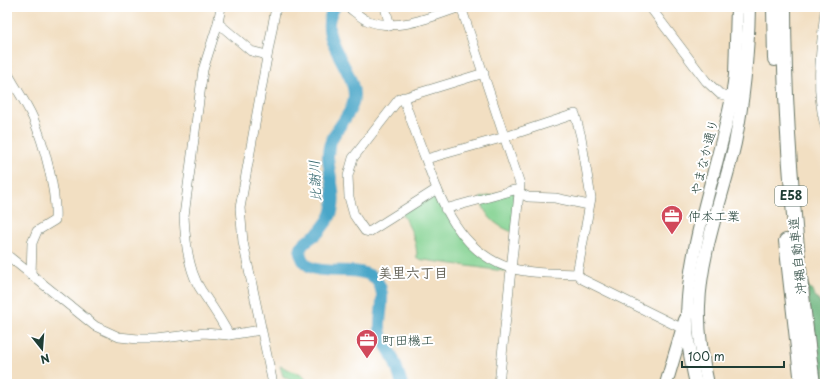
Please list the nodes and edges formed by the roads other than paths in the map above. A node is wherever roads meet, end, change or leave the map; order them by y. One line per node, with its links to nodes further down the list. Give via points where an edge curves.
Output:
1 (221, 7): 12 (street)
2 (276, 7): 14 (street)
3 (348, 7): 13 (street, via 364,19)
4 (385, 7): 13 (street)
5 (460, 7): 13 (street, via 414,22); 16 (street)
6 (650, 7): 18 (street, via 706,81 720,94)
7 (737, 7): 18 (main road, やまなか通り)
8 (749, 7): 18 (main road, やまなか通り, via 746,73)
9 (774, 7): 39 (highway, 沖縄自動車道 / E58, via 778,122 788,267)
10 (784, 7): 40 (highway, 沖縄自動車道 / E58, via 786,121 794,227)
11 (825, 11): 19 (street, via 821,44 820,98)
12 (218, 23): 14 (street, via 251,51); 33 (street, via 203,70 184,216 192,266 201,290)
13 (390, 26)
14 (267, 56): 32 (street, via 240,208 243,242)
15 (7, 72): 29 (street, via 33,117 42,144 56,207 55,220 36,231 32,243)
16 (484, 73): 17 (street); 20 (street)
17 (402, 97): 21 (street); 22 (street, via 387,113 349,166 349,197 354,215 365,231 369,232)
18 (737, 98): 30 (main road, やまなか通り, via 693,257); 38 (main road, やまなか通り, via 735,143 709,244 699,305 702,357)
19 (825, 126)
20 (505, 137): 21 (street); 23 (street, via 520,184); 24 (street, via 575,114 578,118 590,187)
21 (426, 159): 22 (street)
22 (437, 189): 25 (street)
23 (519, 191): 24 (street, via 528,197 555,198); 25 (street, via 505,192); 27 (street)
24 (589, 205): 28 (street)
25 (445, 209): 27 (street, via 460,233 472,244)
26 (7, 255): 29 (street)
27 (511, 268): 28 (street); 35 (street)
28 (577, 274): 31 (street, via 589,283)
29 (31, 275): 33 (street, via 95,326 119,337 138,340 204,333)
30 (687, 314): 31 (main road); 37 (main road, やまなか通り, via 690,359)
31 (682, 327): 36 (main road)
32 (261, 330): 33 (street); 34 (street)
33 (229, 335)
34 (273, 384)
35 (499, 384)
36 (666, 384)
37 (696, 384)
38 (708, 384)
39 (802, 384)
40 (813, 384)

